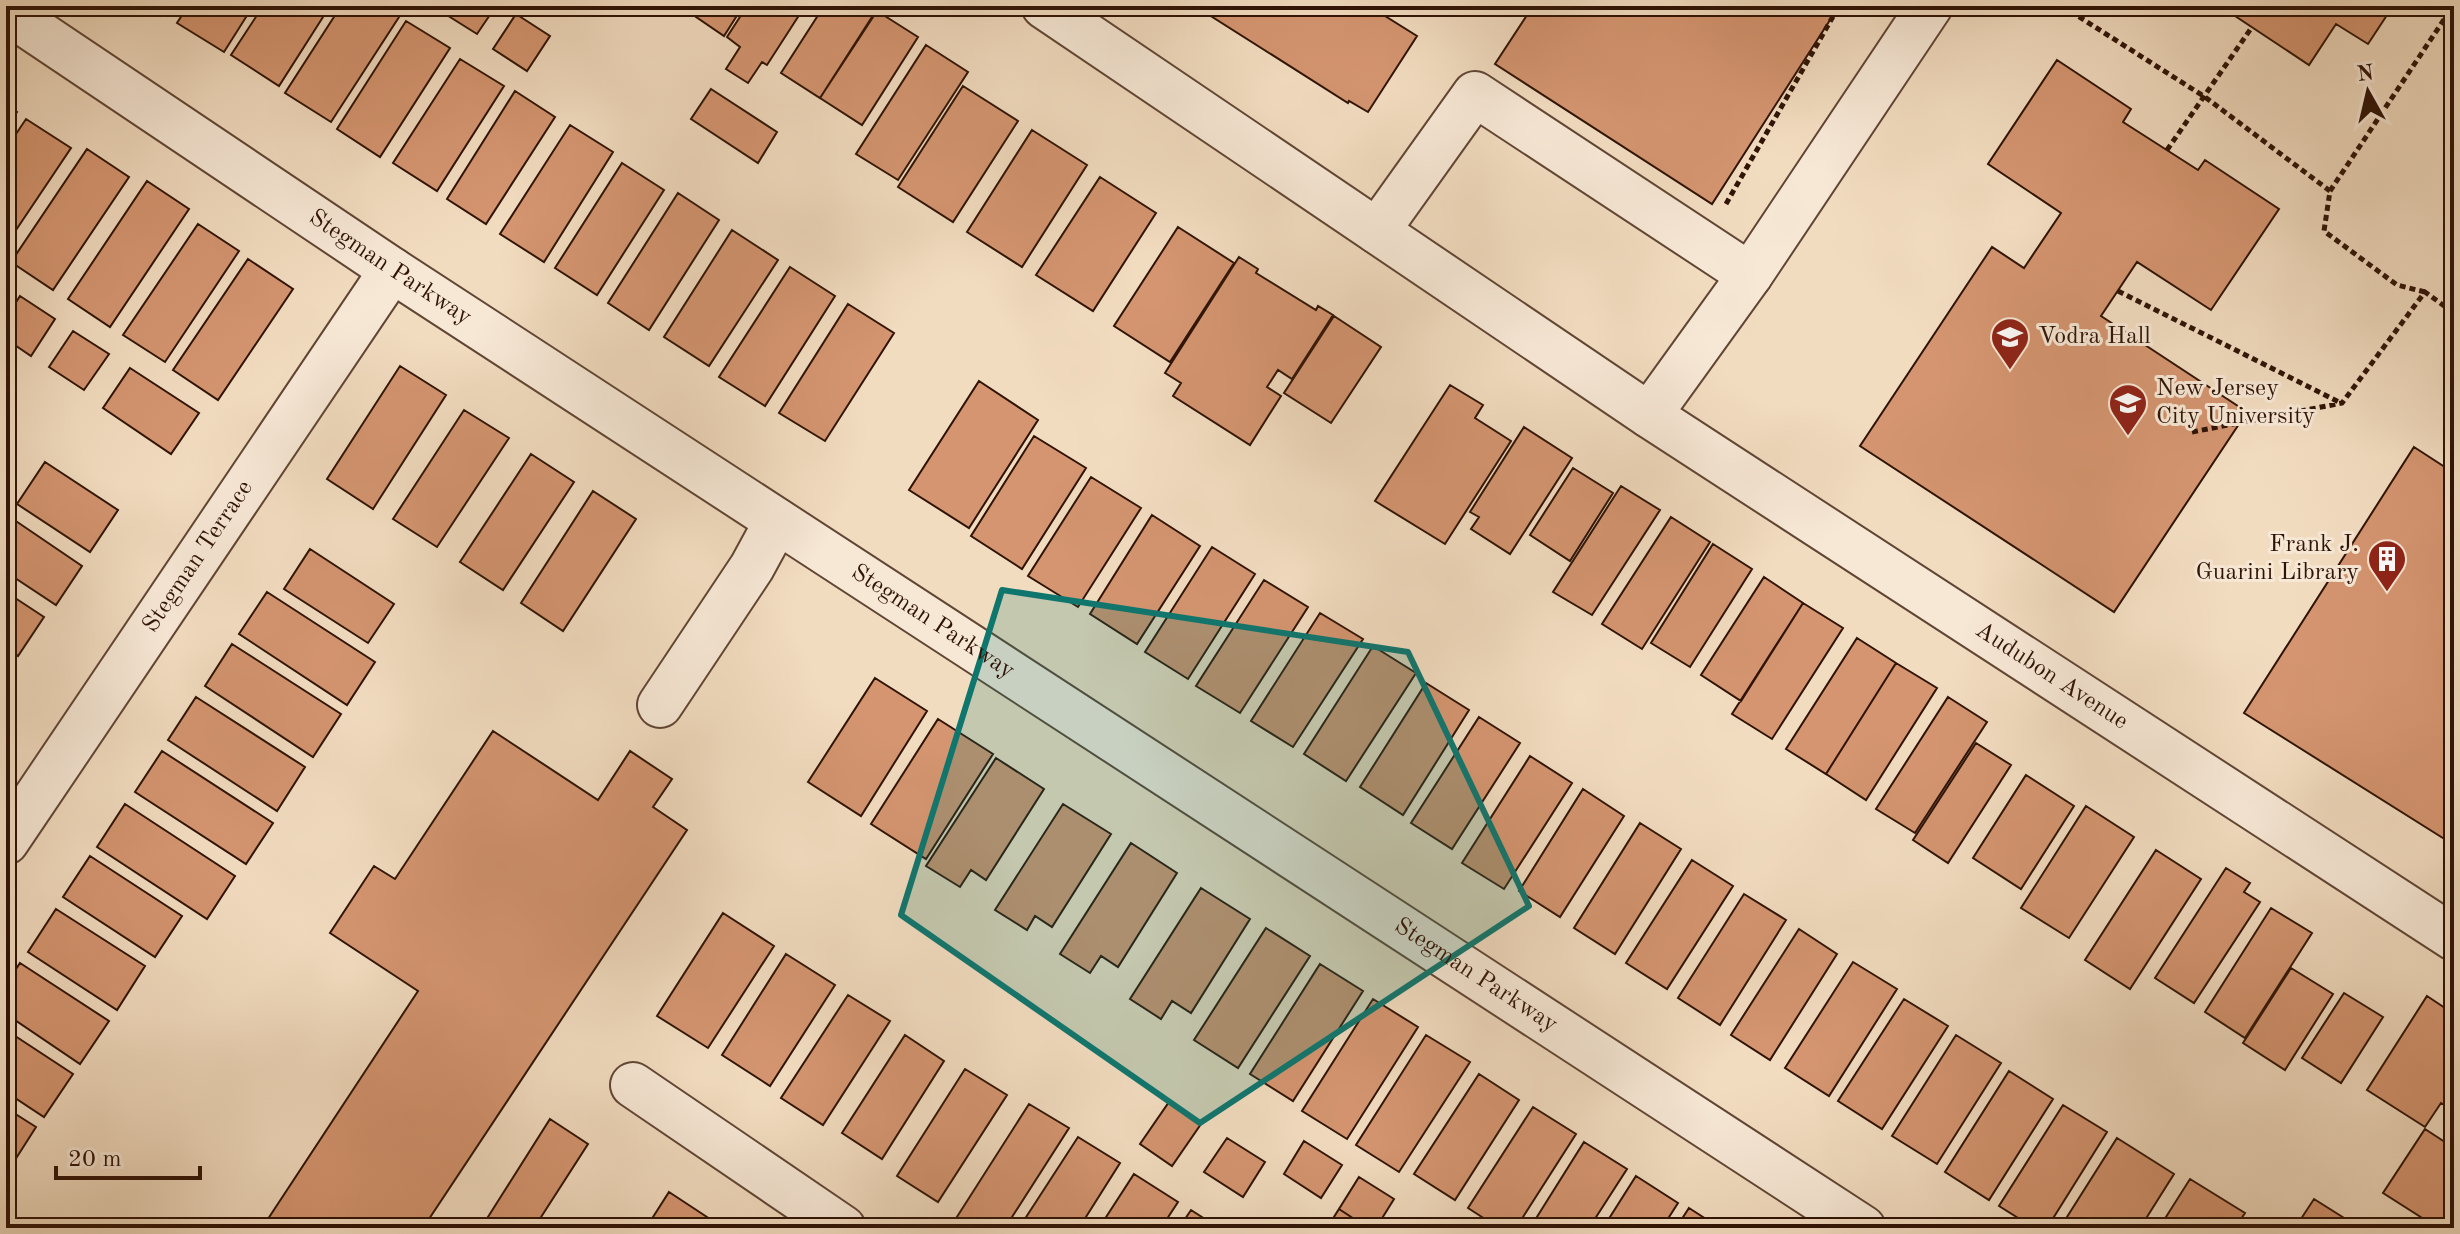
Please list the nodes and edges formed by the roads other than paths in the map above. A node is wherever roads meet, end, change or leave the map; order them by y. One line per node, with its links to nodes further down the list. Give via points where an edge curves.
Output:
1 (1044, 6): 4 (street, Audubon Avenue)
2 (1930, 6): 6 (street)
3 (6, 11): 5 (street, Stegman Parkway)
4 (1377, 231): 6 (street, via 1475,94); 7 (street, Audubon Avenue)
5 (392, 270): 8 (street, Stegman Parkway); 10 (street, Stegman Terrace)
6 (1750, 275): 7 (street)
7 (1649, 415): 11 (street, Audubon Avenue)
8 (777, 521): 9 (street); 14 (street, Stegman Parkway)
9 (660, 705)
10 (6, 842)
11 (2454, 938)
12 (633, 1085): 13 (street)
13 (843, 1228)
14 (1863, 1228)

